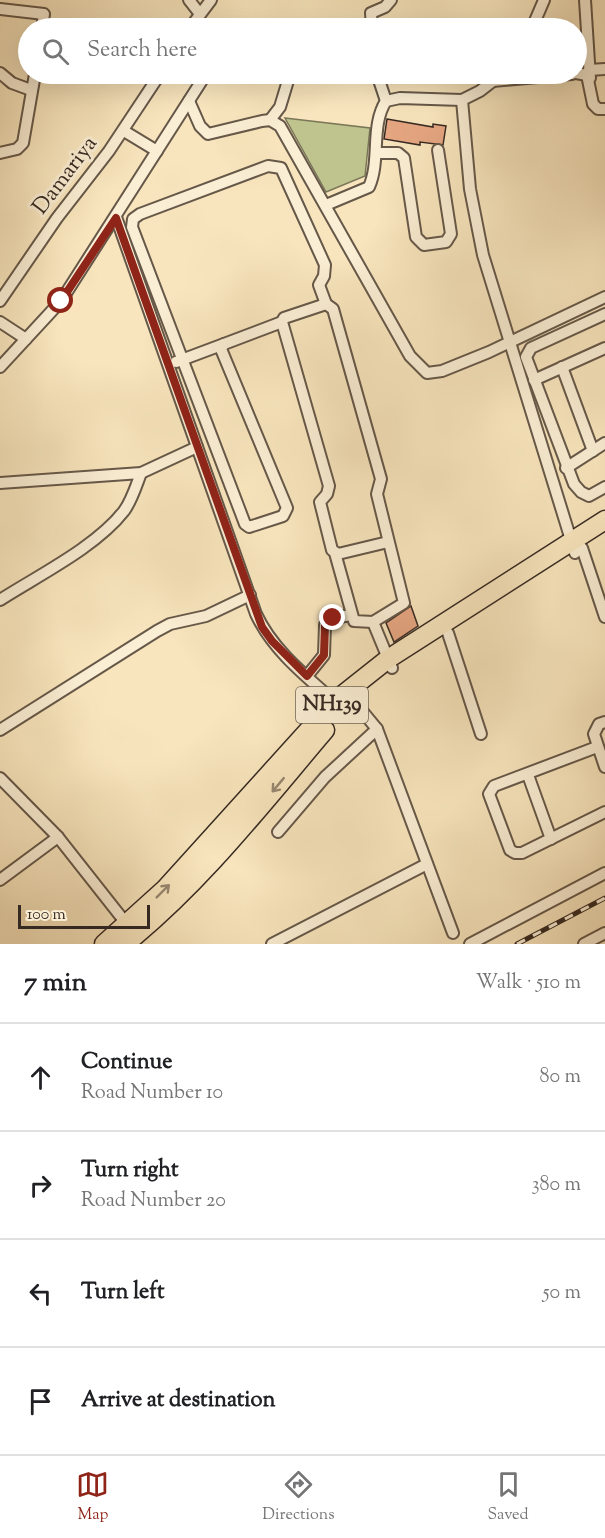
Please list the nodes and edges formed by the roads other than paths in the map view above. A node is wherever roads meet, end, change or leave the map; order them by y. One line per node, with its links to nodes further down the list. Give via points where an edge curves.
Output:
1 (39, 0): 8 (street)
2 (189, 0): 9 (street)
3 (211, 0): 9 (street)
4 (392, 0): 12 (street, via 371,13)
5 (544, 0): 13 (street)
6 (585, 0): 14 (street)
7 (0, 9): 8 (street)
8 (36, 12): 10 (street, via 44,14)
9 (201, 14): 11 (street)
10 (43, 18)
11 (198, 18)
12 (371, 18)
13 (536, 18)
14 (586, 18)
15 (587, 37): 18 (street)
16 (605, 69): 18 (street)
17 (0, 73): 25 (street)
18 (589, 74): 29 (street, via 593,104)
19 (32, 84): 25 (street)
20 (154, 84): 31 (street, Damariya)
21 (200, 84): 27 (street)
22 (287, 84): 30 (street, via 280,107)
23 (380, 84): 28 (street)
24 (486, 84): 26 (street)
25 (31, 90): 34 (street, via 23,143 17,149)
26 (462, 100): 28 (street); 45 (street, via 464,147 476,224)
27 (189, 101): 30 (street, via 208,134); 33 (street)
28 (386, 101): 35 (street, via 379,117)
29 (605, 109)
30 (270, 120): 36 (street, via 280,126)
31 (123, 131): 33 (street); 39 (street, Damariya)
32 (438, 150): 35 (street, via 451,234 446,242 424,244 416,237 404,158 398,153)
33 (157, 151): 37 (street)
34 (0, 153)
35 (376, 153): 36 (street, via 369,187)
36 (326, 205): 45 (street, via 410,356 421,369 428,373 442,371)
37 (116, 218): 44 (street, via 61,301); 49 (street)
38 (605, 297): 45 (street)
39 (0, 301)
40 (326, 304): 42 (street); 48 (street, via 319,285 325,265 281,168 268,166 148,210 134,219 132,227); 62 (street, via 333,309 381,479 377,494)
41 (605, 314): 52 (street, via 531,348 526,357)
42 (283, 320): 46 (street); 64 (street, via 328,486 320,502)
43 (0, 321): 44 (street)
44 (26, 339): 51 (street)
45 (510, 342): 63 (street)
46 (224, 344): 48 (street); 48 (street, via 221,355 287,508 283,516 253,527 245,524)
47 (605, 348): 50 (street)
48 (182, 360): 49 (street)
49 (167, 365): 54 (street)
50 (562, 367): 52 (street); 55 (street)
51 (0, 368)
52 (534, 380): 56 (street)
53 (605, 443): 55 (street)
54 (197, 447): 57 (street); 65 (street)
55 (593, 450): 56 (street)
56 (566, 468): 59 (street, via 581,492 589,496)
57 (141, 473): 58 (street); 67 (street, via 132,498 110,525)
58 (0, 483)
59 (605, 487)
60 (605, 520): 63 (highway, NH139)
61 (605, 534): 63 (highway, NH139)
62 (388, 542): 64 (street); 70 (street, via 404,603)
63 (576, 548): 66 (street); 71 (highway, NH139); 72 (highway, NH139)
64 (335, 553): 68 (street)
65 (250, 595): 73 (street, via 272,641); 77 (street, via 206,616 164,627)
66 (602, 598): 69 (street)
67 (0, 600)
68 (351, 615): 70 (street, via 359,623); 73 (street, via 333,618 325,625 324,655)
69 (605, 617)
70 (373, 622): 72 (street)
71 (447, 633): 72 (highway, NH139); 78 (street)
72 (390, 663): 74 (highway, NH139)
73 (307, 676): 74 (street)
74 (344, 703): 76 (street); 92 (highway, NH139, via 230,842)
75 (605, 722): 79 (street, via 599,724 594,734)
76 (377, 729): 84 (street, via 325,777); 87 (street)
77 (0, 730)
78 (481, 734)
79 (597, 747): 80 (street); 81 (street)
80 (605, 767)
81 (528, 775): 86 (street); 86 (street, via 494,786 489,794 510,850 522,853)
82 (0, 778): 85 (street)
83 (605, 812): 86 (street)
84 (278, 832)
85 (58, 837): 89 (street); 92 (street)
86 (551, 839)
87 (427, 864): 90 (street); 94 (street)
88 (605, 873): 95 (street)
89 (0, 880)
90 (453, 933)
91 (605, 933): 96 (street)
92 (129, 935): 93 (highway, NH139)
93 (104, 944)
94 (272, 944)
95 (470, 944)
96 (584, 944)

